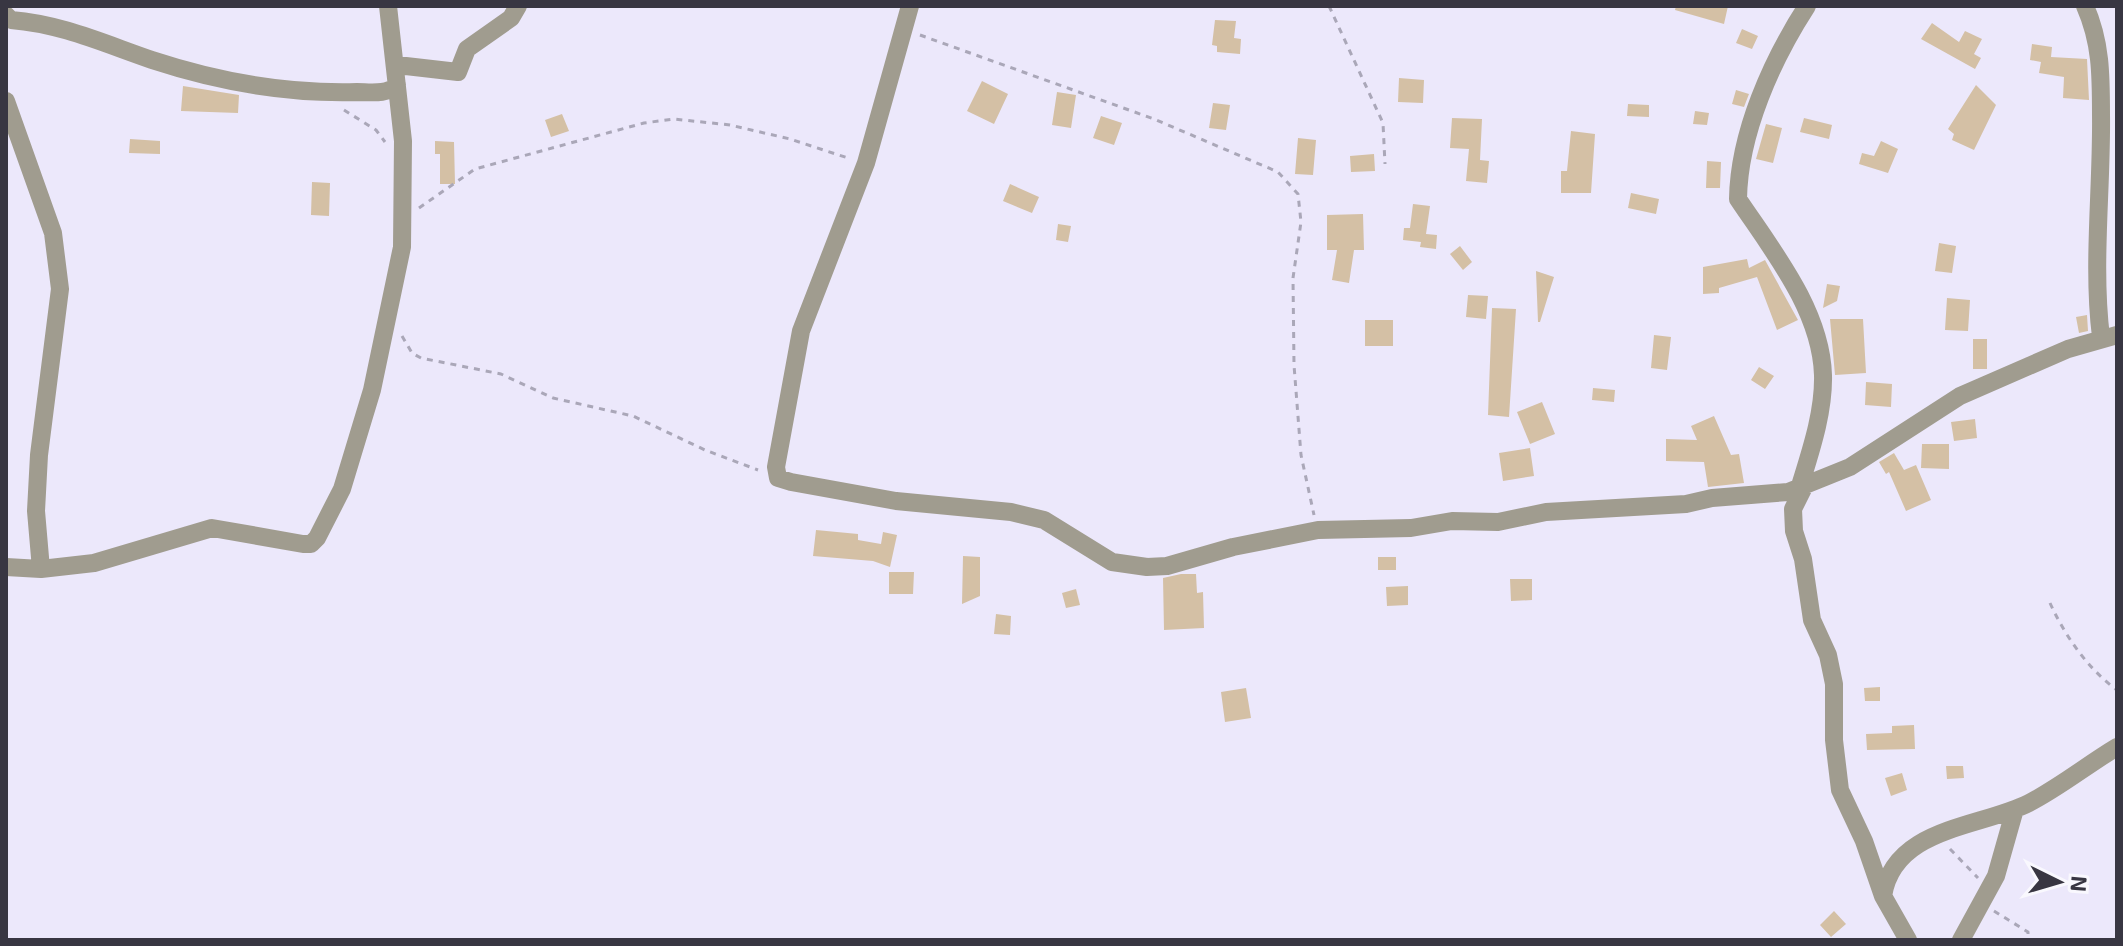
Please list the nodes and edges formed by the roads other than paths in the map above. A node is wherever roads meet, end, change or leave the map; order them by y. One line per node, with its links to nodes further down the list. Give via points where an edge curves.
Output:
1 (388, 6): 7 (street)
2 (518, 6): 7 (street, via 511,18 467,49 458,72)
3 (910, 6): 11 (street, via 866,163 801,331 778,478 896,501 987,508 1044,520 1094,553 1128,566 1167,566 1318,530 1498,522 1546,512 1686,504)
4 (1807, 6): 11 (street, via 1763,94 1746,146 1738,199 1795,290 1820,351 1821,400)
5 (2085, 6): 10 (street, via 2100,49 2098,308)
6 (6, 21): 8 (street, via 71,30 243,86 328,92 386,91)
7 (397, 65): 8 (street)
8 (397, 85): 13 (street, via 404,216 390,310 342,489 315,542 208,528 112,559)
9 (6, 101): 13 (street, via 53,233 60,289 39,455)
10 (2109, 336): 11 (street, via 1960,396 1850,467)
11 (1801, 488): 16 (street, via 1793,509 1794,531 1812,620 1834,684 1837,775)
12 (6, 567): 13 (street)
13 (41, 569)
14 (2117, 747): 15 (street)
15 (2015, 809): 16 (street, via 1938,834 1903,856 1891,868); 18 (street, via 1991,888)
16 (1883, 896): 17 (street)
17 (1908, 940)
18 (1961, 940)

